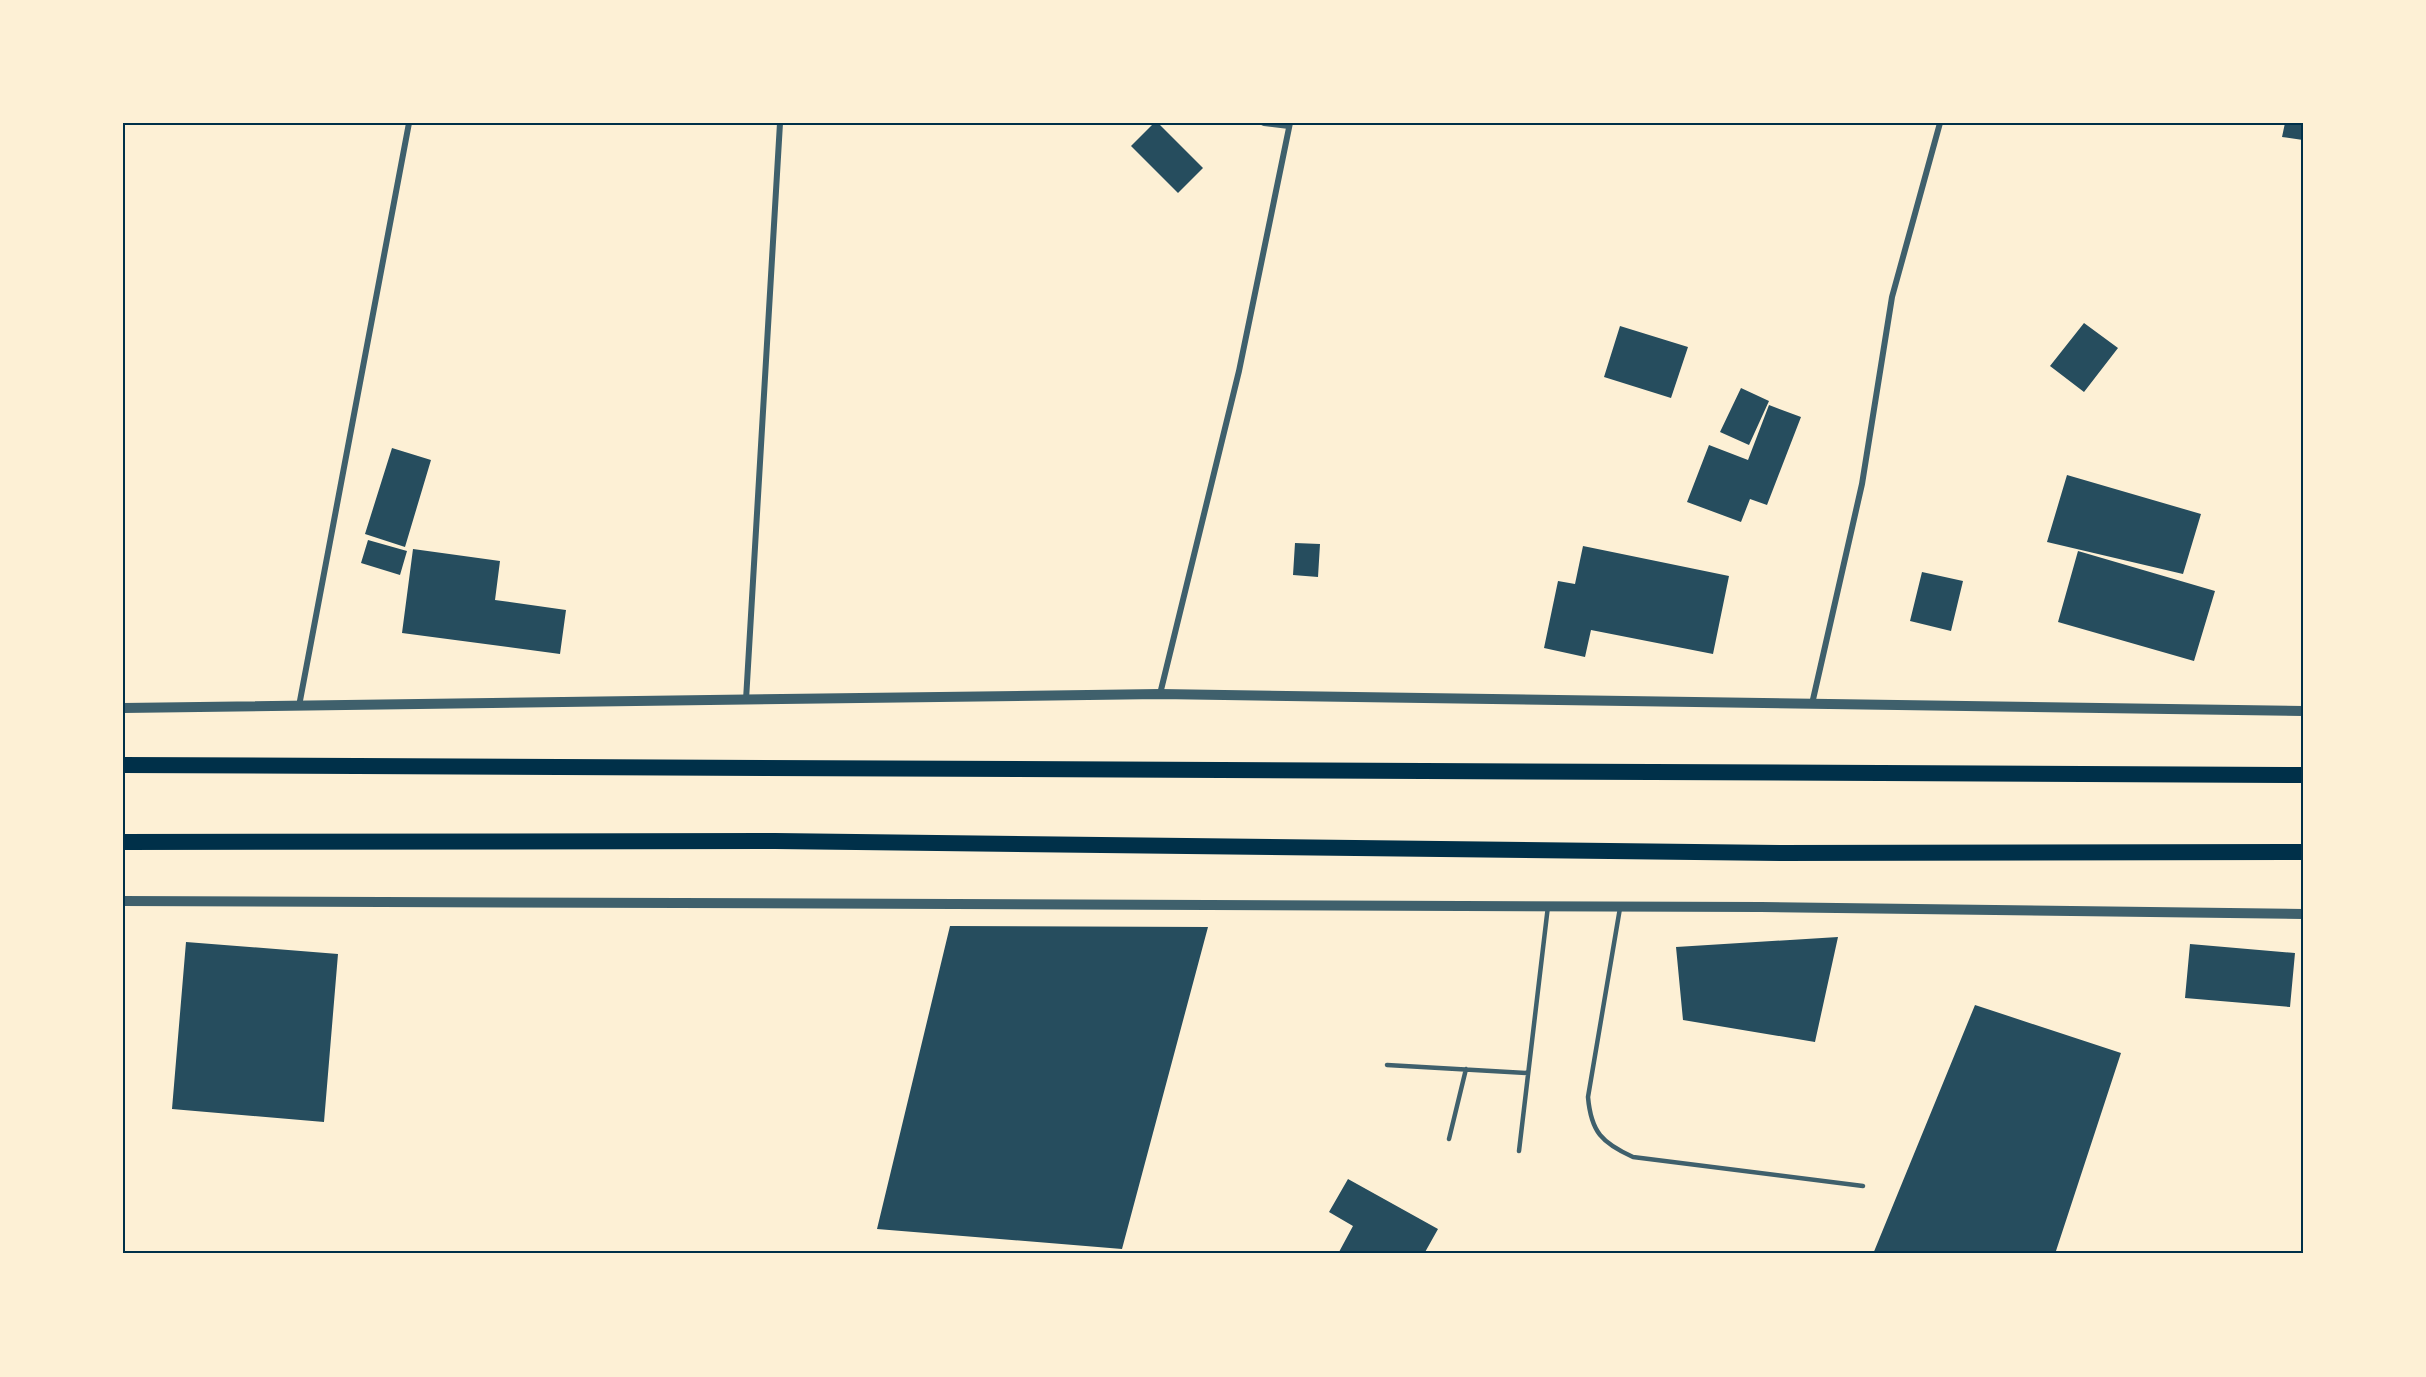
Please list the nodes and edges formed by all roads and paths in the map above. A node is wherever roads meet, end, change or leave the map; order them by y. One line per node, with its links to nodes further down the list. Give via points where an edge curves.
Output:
1 (409, 123): 9 (street)
2 (780, 123): 7 (street)
3 (1264, 123): 5 (street)
4 (1940, 123): 8 (street, via 1892,297 1862,484)
5 (1290, 125): 6 (street, via 1239,371)
6 (1160, 694): 7 (street); 8 (street)
7 (746, 700): 9 (street)
8 (1812, 705): 11 (street)
9 (299, 707): 10 (street)
10 (123, 708)
11 (2303, 711)
12 (123, 765): 13 (highway)
13 (2303, 775)
14 (123, 842): 15 (highway, via 775,841 1780,854)
15 (2303, 852)
16 (123, 901): 17 (street)
17 (1548, 906): 18 (street); 22 (lane)
18 (1620, 906): 19 (street); 25 (lane, via 1588,1097 1597,1133 1612,1147 1633,1157)
19 (2303, 914)
20 (1387, 1065): 21 (lane)
21 (1466, 1069): 22 (lane); 23 (lane)
22 (1528, 1072): 24 (lane)
23 (1449, 1139)
24 (1518, 1151)
25 (1863, 1186)

